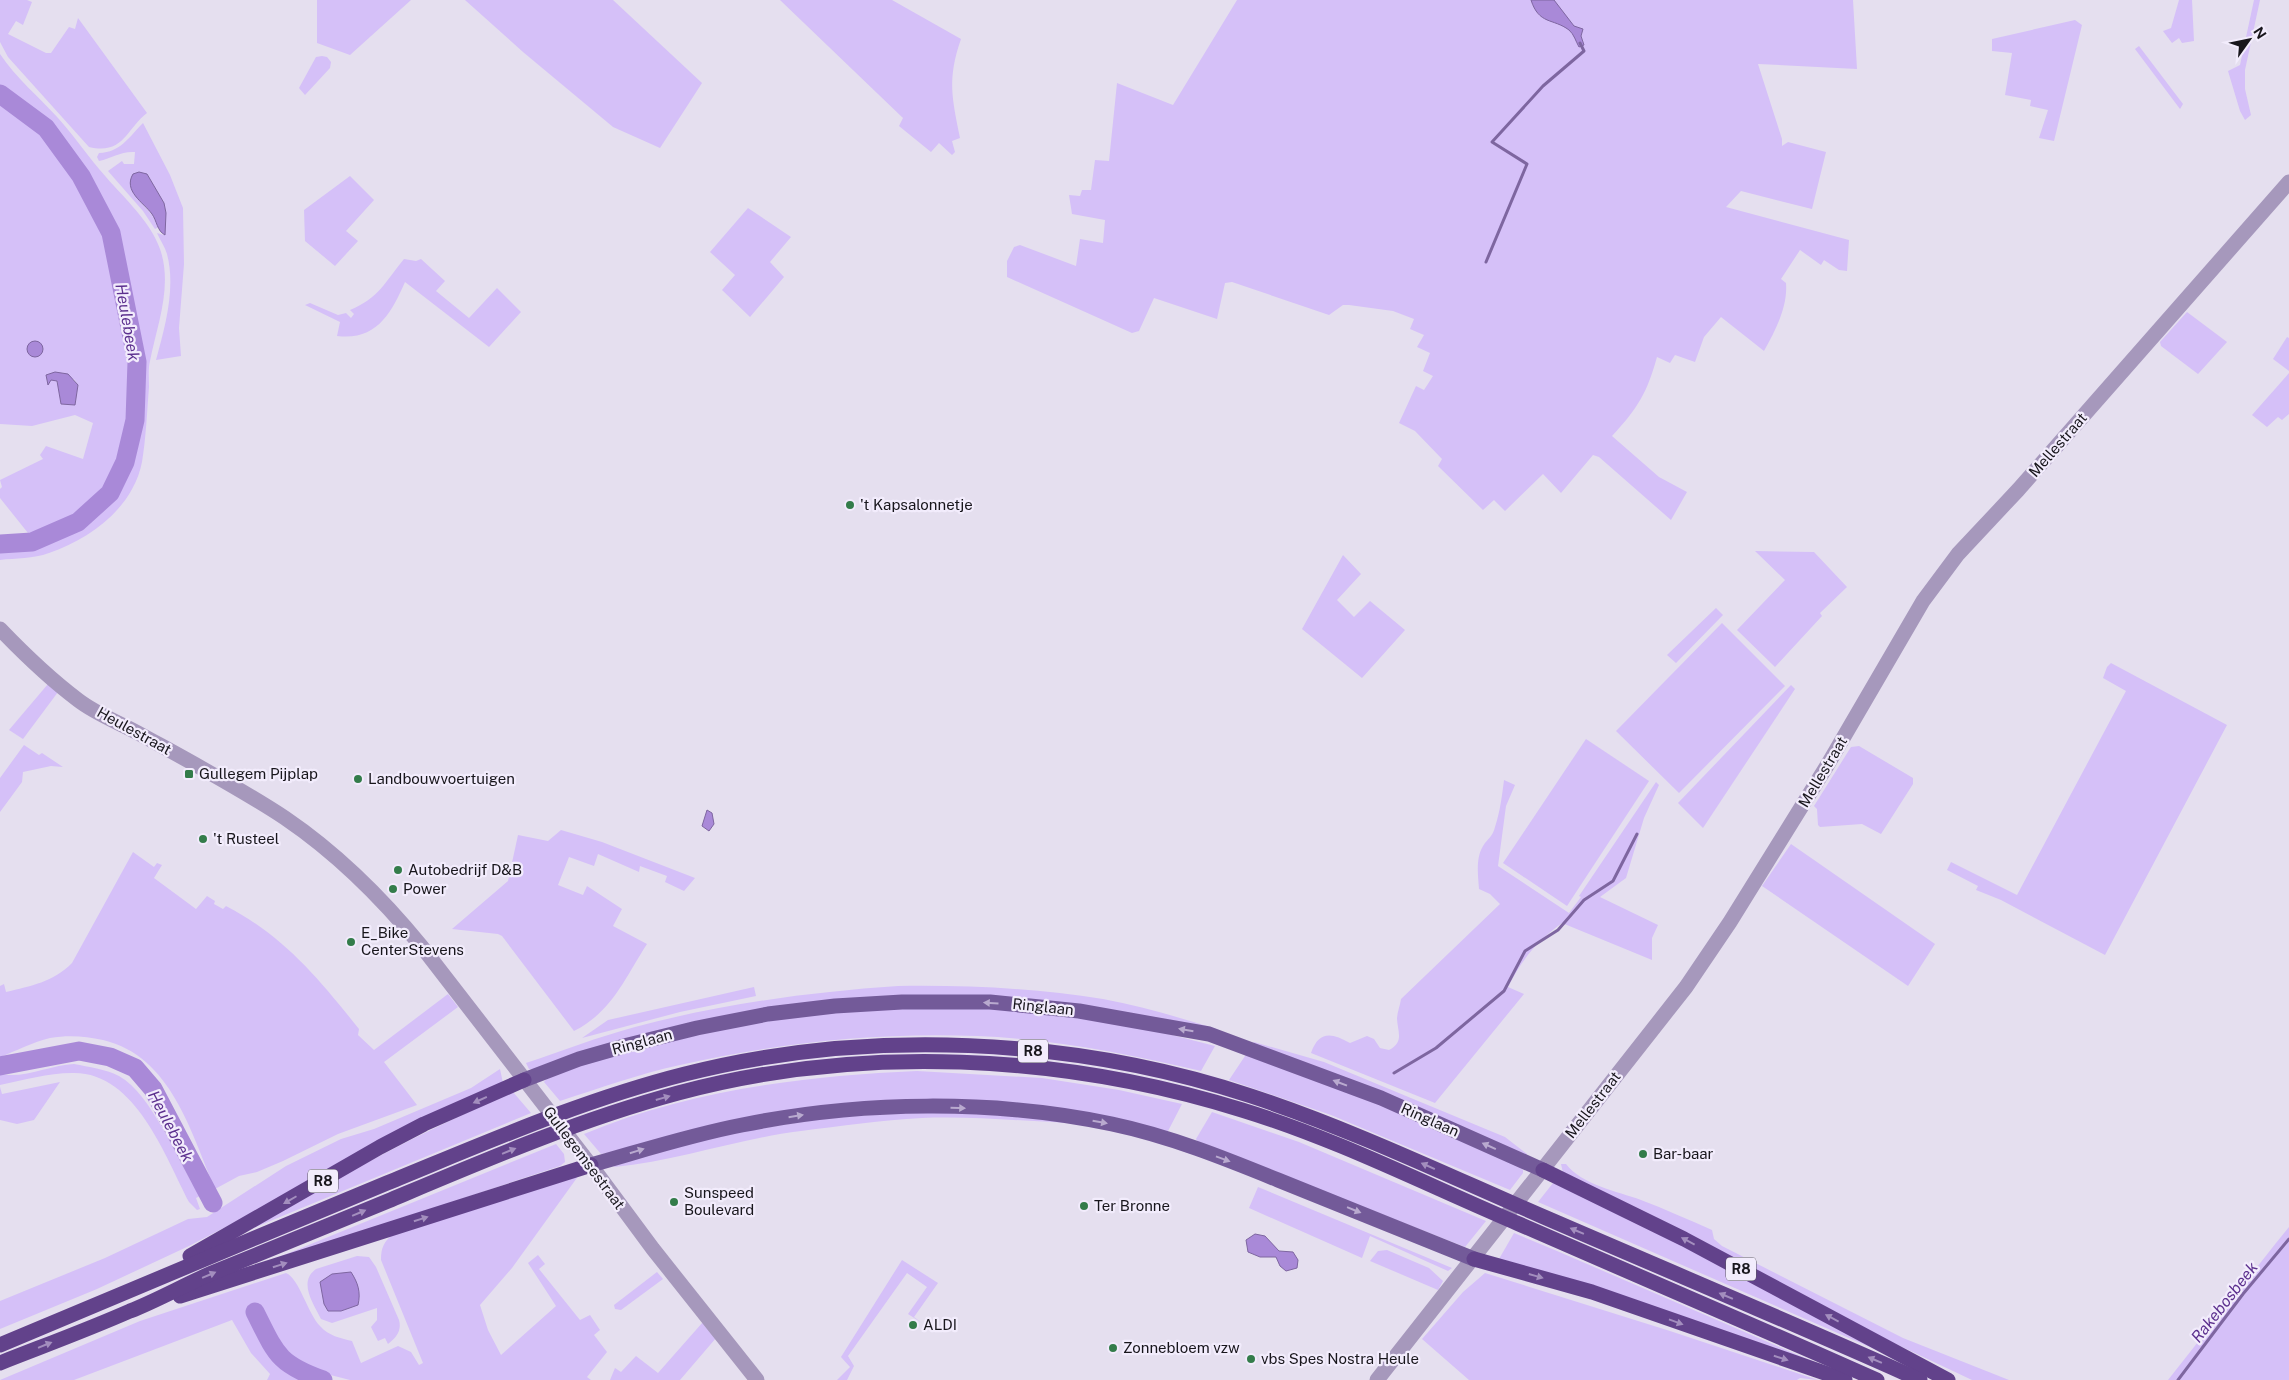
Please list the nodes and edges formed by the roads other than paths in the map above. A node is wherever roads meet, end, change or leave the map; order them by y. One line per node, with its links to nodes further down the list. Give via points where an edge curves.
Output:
1 (2289, 182): 6 (street, Mellestraat, via 1958,554 1924,601 1730,922 1686,987)
2 (0, 629): 3 (street, Heulestraat, via 79,702 226,783 316,841 365,883)
3 (413, 936): 4 (street, Gullegemsestraat)
4 (524, 1080): 5 (street, Gullegemsestraat); 6 (main road, Ringlaan, one-way to 4, via 1381,1098 1209,1034 1079,1011 990,1002 902,1002 768,1014 628,1045); 8 (highway, R8, one-way to 8, via 380,1147)
5 (591, 1165): 7 (main road, one-way to 7, via 679,1139 806,1114 919,1107 1052,1114 1113,1124 1187,1146); 9 (highway, R8, one-way to 5); 12 (street, Gullegemsestraat)
6 (1543, 1170): 7 (street, Mellestraat); 17 (highway, R8, one-way to 6, via 1684,1239)
7 (1474, 1259): 13 (street, Mellestraat); 14 (highway, one-way to 14, via 1592,1292)
8 (127, 1291): 10 (highway, R8); 16 (highway, R8, one-way to 8, via 1385,1147 1247,1094 1195,1079 1103,1060 1046,1052 932,1044 841,1049 751,1060 684,1074 560,1112)
9 (133, 1310): 11 (highway, R8, one-way to 9); 15 (highway, R8, one-way to 15, via 206,1276 463,1169 618,1110 742,1079 841,1065 988,1063 1116,1079 1187,1094 1278,1122 1399,1171)
10 (0, 1345)
11 (0, 1363)
12 (757, 1380)
13 (1377, 1380)
14 (1845, 1380)
15 (1877, 1380)
16 (1920, 1380)
17 (1948, 1380)

